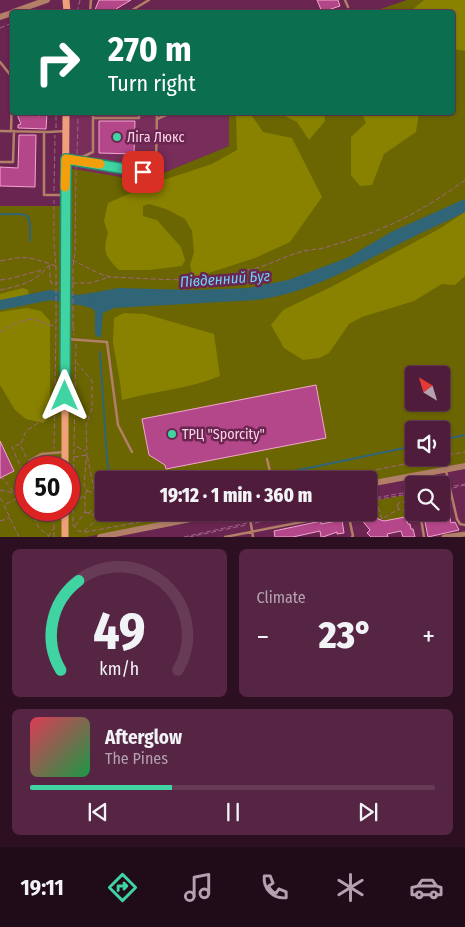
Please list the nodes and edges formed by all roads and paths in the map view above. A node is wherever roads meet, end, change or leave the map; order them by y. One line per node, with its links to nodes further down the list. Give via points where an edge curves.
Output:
1 (47, 0): 5 (street)
2 (149, 0): 6 (lane)
3 (345, 0): 4 (lane)
4 (348, 7)
5 (21, 10)
6 (132, 10)
7 (0, 62): 8 (lane)
8 (10, 75)
9 (13, 115): 20 (lane)
10 (56, 115): 21 (path)
11 (66, 115): 22 (main road)
12 (78, 115): 25 (path)
13 (94, 115): 17 (lane)
14 (139, 115): 17 (lane, via 139,118)
15 (157, 115): 18 (lane)
16 (166, 115): 18 (lane)
17 (93, 118): 25 (lane, via 93,152)
18 (157, 119): 25 (lane, via 156,163 150,170 143,172)
19 (0, 131): 20 (lane)
20 (13, 131): 23 (lane); 26 (lane, via 13,162)
21 (56, 131): 22 (lane); 23 (lane); 28 (path)
22 (66, 131): 24 (main road)
23 (44, 132): 28 (lane, via 45,195)
24 (66, 159): 25 (lane); 29 (main road)
25 (76, 160): 31 (path)
26 (0, 162)
27 (465, 180): 37 (path, via 419,210 377,230 250,270 194,280)
28 (54, 195): 29 (lane); 34 (path)
29 (65, 196): 30 (main road)
30 (65, 256): 31 (path); 35 (main road)
31 (73, 260): 35 (path); 37 (path, via 99,275)
32 (0, 261): 33 (path, via 26,256)
33 (49, 264): 34 (path); 36 (path); 39 (path, via 51,283)
34 (56, 266): 42 (path, bridge)
35 (69, 266): 43 (main road, bridge); 43 (path, bridge)
36 (45, 270): 38 (path); 41 (path, via 38,278)
37 (111, 277): 40 (path, via 90,283)
38 (0, 280)
39 (61, 283)
40 (70, 283)
41 (0, 290)
42 (56, 326): 44 (path, via 26,320); 48 (path)
43 (69, 326): 45 (main road); 46 (path)
44 (0, 332)
45 (65, 339): 46 (lane); 51 (main road)
46 (75, 339): 47 (path); 53 (lane, via 107,342 118,425)
47 (75, 362): 52 (path, via 92,381 92,408 86,426); 61 (path)
48 (56, 411): 49 (path, via 26,431); 55 (path)
49 (20, 444): 56 (path); 77 (path, via 12,448 22,470)
50 (77, 447): 52 (path)
51 (65, 452): 55 (lane); 60 (main road)
52 (87, 452): 58 (path)
53 (132, 452)
54 (465, 452): 57 (path)
55 (54, 453): 59 (lane)
56 (25, 454)
57 (450, 454)
58 (87, 455): 62 (path); 76 (path); 78 (path)
59 (38, 456)
60 (65, 456)
61 (74, 456)
62 (80, 456)
63 (267, 459): 67 (lane)
64 (405, 464): 68 (path)
65 (465, 466): 66 (street)
66 (446, 469): 69 (street); 70 (lane)
67 (270, 471)
68 (371, 471)
69 (418, 475): 72 (street)
70 (447, 476)
71 (0, 479): 77 (path)
72 (377, 483)
73 (465, 485): 74 (path)
74 (450, 488): 110 (lane, via 457,519)
75 (0, 490): 77 (path)
76 (86, 490): 78 (path); 81 (path)
77 (14, 493)
78 (95, 493)
79 (405, 494): 86 (path)
80 (405, 494): 84 (path)
81 (85, 495): 83 (path); 93 (path)
82 (0, 498): 89 (path)
83 (80, 498)
84 (377, 499)
85 (15, 500): 89 (path)
86 (377, 500)
87 (377, 503): 91 (path, via 382,519)
88 (405, 503): 91 (path, via 399,503)
89 (4, 505): 96 (path)
90 (95, 508): 94 (path)
91 (399, 509): 92 (path)
92 (405, 510)
93 (85, 512): 94 (path); 111 (path)
94 (89, 513): 95 (path)
95 (95, 515)
96 (10, 518): 108 (path); 120 (path)
97 (36, 521): 118 (path)
98 (54, 521): 112 (path)
99 (65, 521): 122 (main road)
100 (74, 521): 111 (path)
101 (95, 521): 114 (path)
102 (141, 521): 115 (path)
103 (187, 521): 116 (street)
104 (255, 521): 109 (path)
105 (305, 521): 113 (lane)
106 (350, 521): 128 (lane)
107 (421, 521): 129 (lane)
108 (0, 522)
109 (250, 522): 113 (lane); 125 (path)
110 (465, 525)
111 (74, 527): 114 (path)
112 (54, 528): 118 (path); 121 (path)
113 (252, 531): 126 (lane); 127 (lane)
114 (82, 532): 115 (path); 123 (path)
115 (86, 532): 119 (path)
116 (131, 534): 124 (street)
117 (465, 534): 130 (street)
118 (49, 536)
119 (87, 536)
120 (19, 537)
121 (54, 537)
122 (65, 537)
123 (81, 537)
124 (100, 537)
125 (184, 537)
126 (225, 537)
127 (253, 537)
128 (352, 537)
129 (424, 537)
130 (444, 537)

